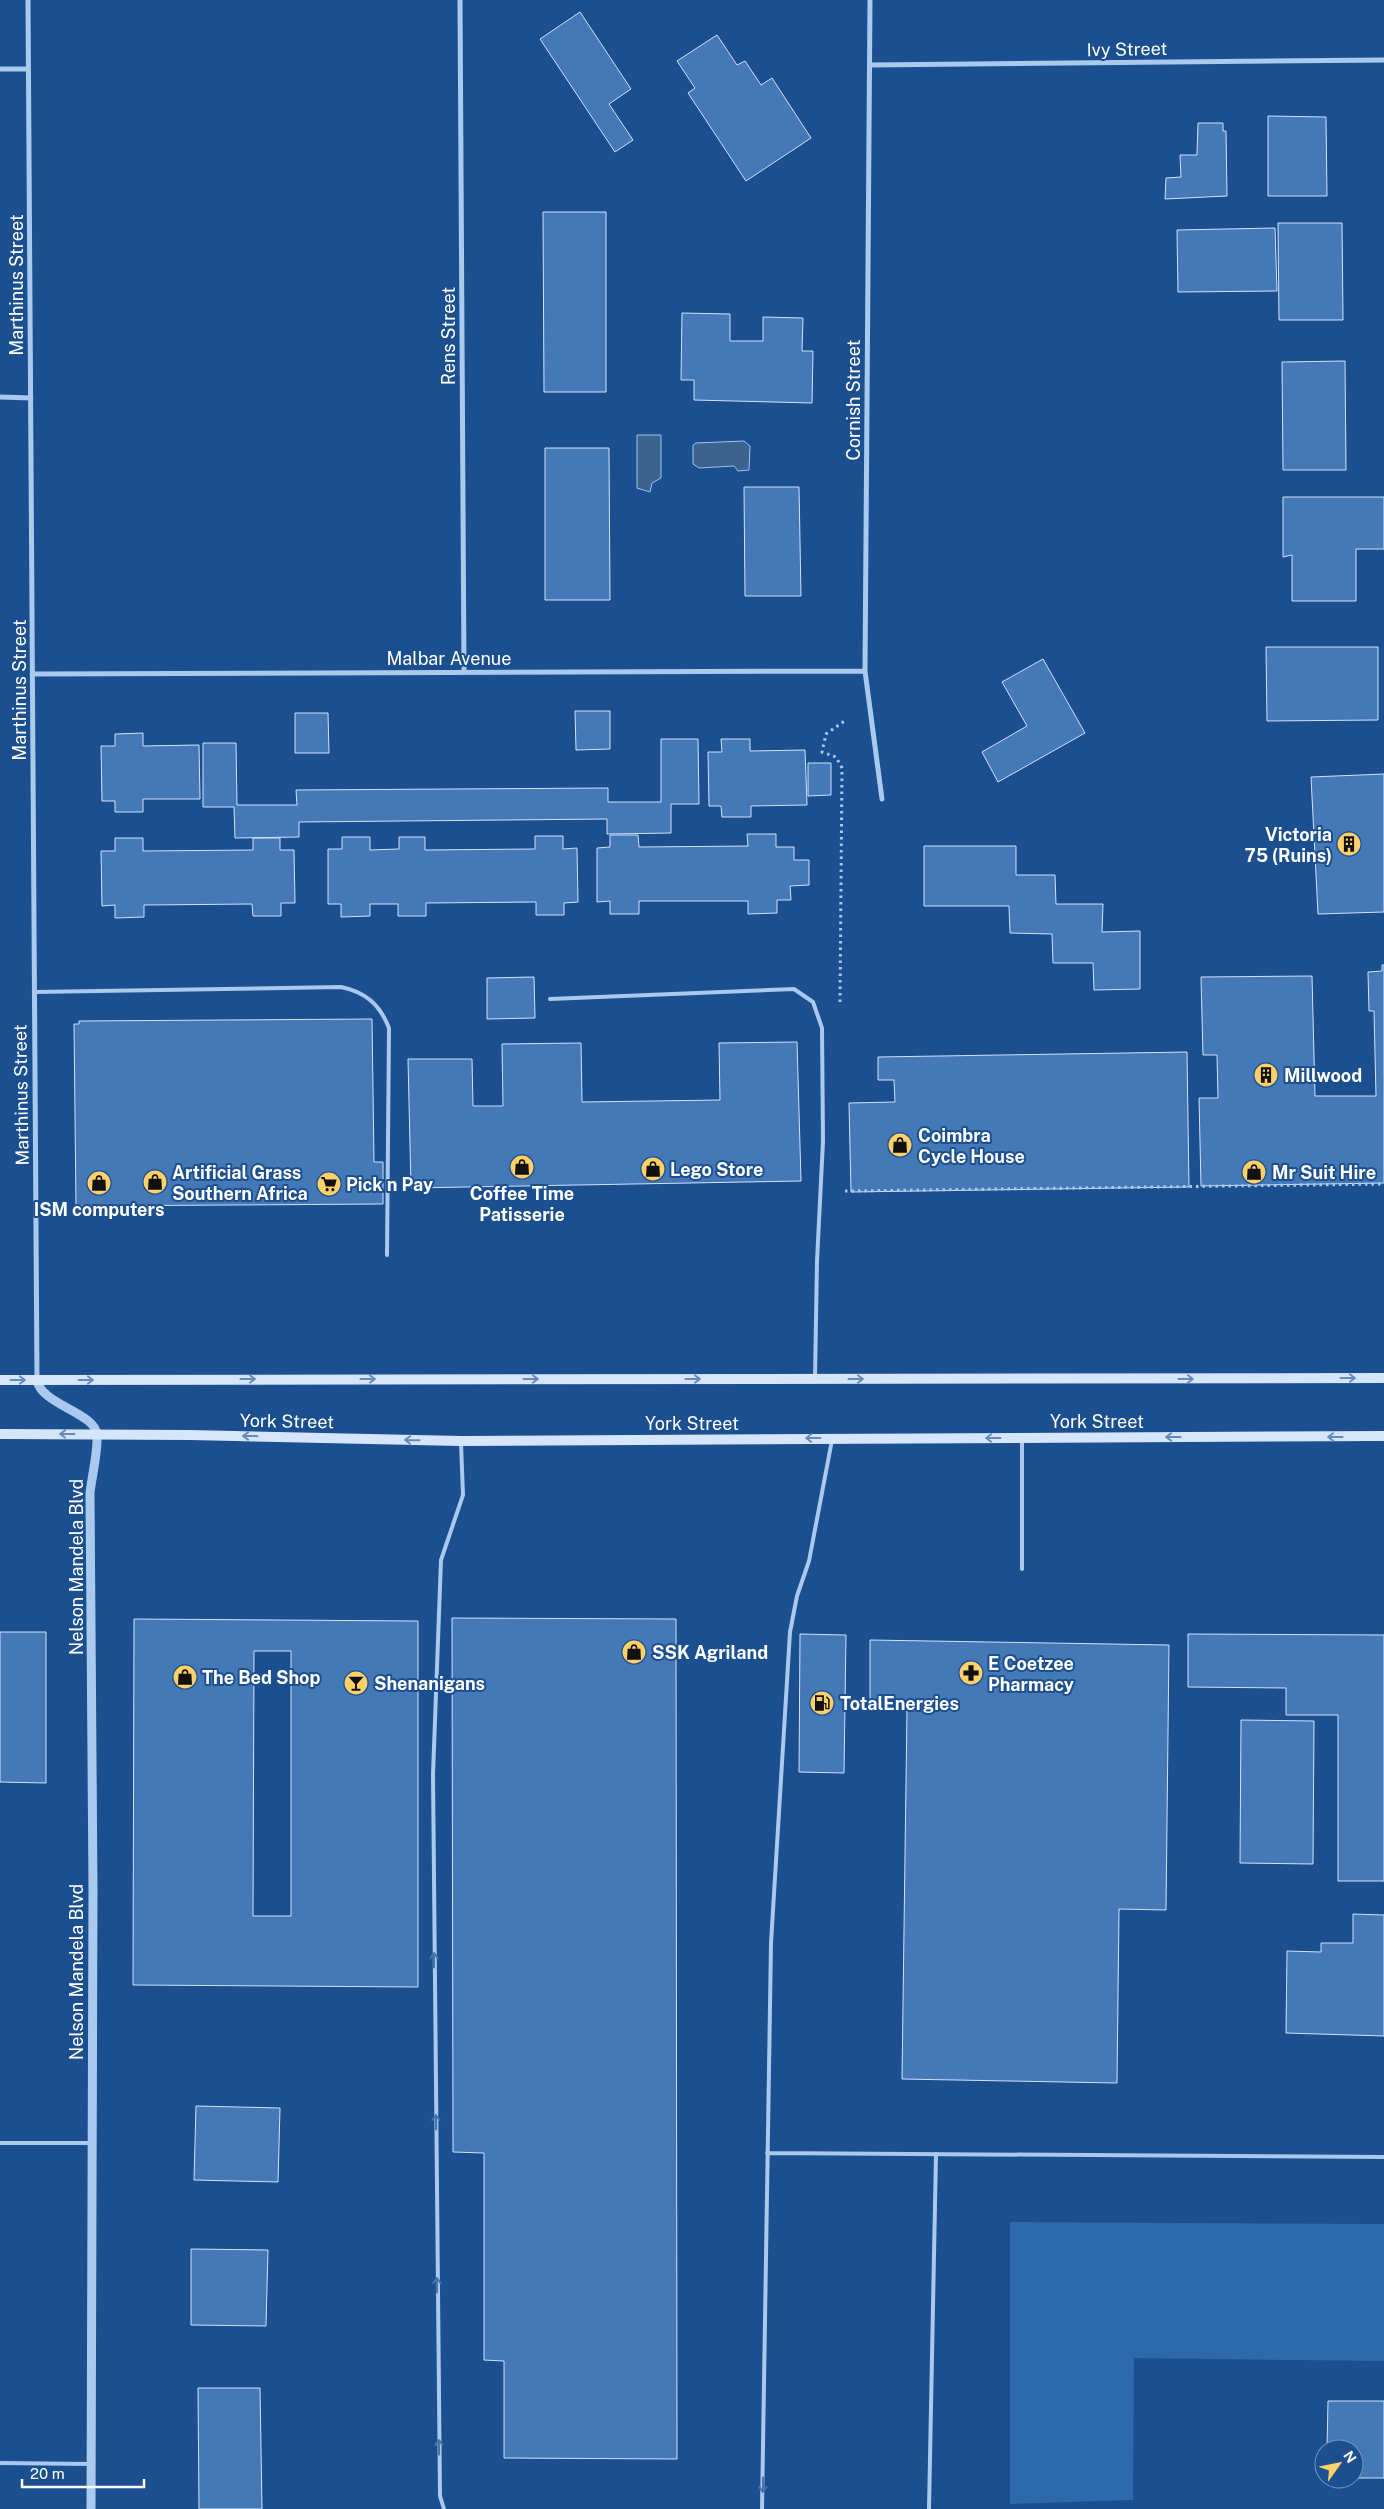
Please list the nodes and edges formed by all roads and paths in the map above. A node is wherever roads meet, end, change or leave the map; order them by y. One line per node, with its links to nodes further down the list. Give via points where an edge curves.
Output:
1 (28, 0): 7 (street, Marthinus Street)
2 (460, 0): 11 (street, Rens Street)
3 (870, 0): 5 (street, Cornish Street)
4 (1384, 60): 5 (street, Ivy Street)
5 (870, 65): 10 (street, Cornish Street)
6 (0, 69): 7 (street)
7 (28, 69): 9 (street, Marthinus Street)
8 (0, 397): 9 (street)
9 (31, 398): 12 (street, Marthinus Street)
10 (865, 671): 11 (street, Malbar Avenue); 14 (street, Cornish Street)
11 (464, 672): 12 (street, Malbar Avenue)
12 (32, 674): 15 (street, Marthinus Street)
13 (850, 715): 17 (path, via 826,734 822,752 836,757 842,768)
14 (882, 799)
15 (34, 992): 20 (lane, via 341,987 358,991 371,999 384,1015 389,1028); 24 (street, Marthinus Street)
16 (550, 999): 22 (lane, via 794,989 813,1002 822,1028 823,1141)
17 (840, 1010)
18 (841, 1184): 19 (path, via 842,1190 850,1193)
19 (1384, 1184)
20 (387, 1255)
21 (1384, 1378): 22 (main road, one-way to 21)
22 (815, 1379): 24 (main road, one-way to 22)
23 (0, 1380): 24 (main road, one-way to 24)
24 (37, 1380): 26 (street, via 38,1386 48,1396 89,1423)
25 (0, 1434): 26 (main road, York Street, one-way to 25)
26 (97, 1434): 30 (main road, York Street, one-way to 26); 33 (street, Nelson Mandela Blvd, via 90,1493)
27 (1384, 1436): 29 (main road, York Street, one-way to 29)
28 (833, 1438): 29 (main road, York Street, one-way to 28); 30 (main road, York Street, one-way to 30); 34 (lane, via 810,1561 797,1596 790,1632 771,1943)
29 (1022, 1438): 31 (lane)
30 (461, 1441): 40 (lane, one-way to 30, via 440,2496 433,1774 441,1560 463,1495)
31 (1022, 1569)
32 (0, 2143): 33 (lane)
33 (92, 2143): 38 (street, Nelson Mandela Blvd)
34 (767, 2153): 35 (lane); 41 (lane, one-way to 41)
35 (936, 2154): 36 (lane); 42 (lane)
36 (1384, 2157)
37 (0, 2463): 38 (lane)
38 (91, 2464): 39 (street, Nelson Mandela Blvd)
39 (91, 2509)
40 (444, 2509)
41 (762, 2509)
42 (929, 2509)

